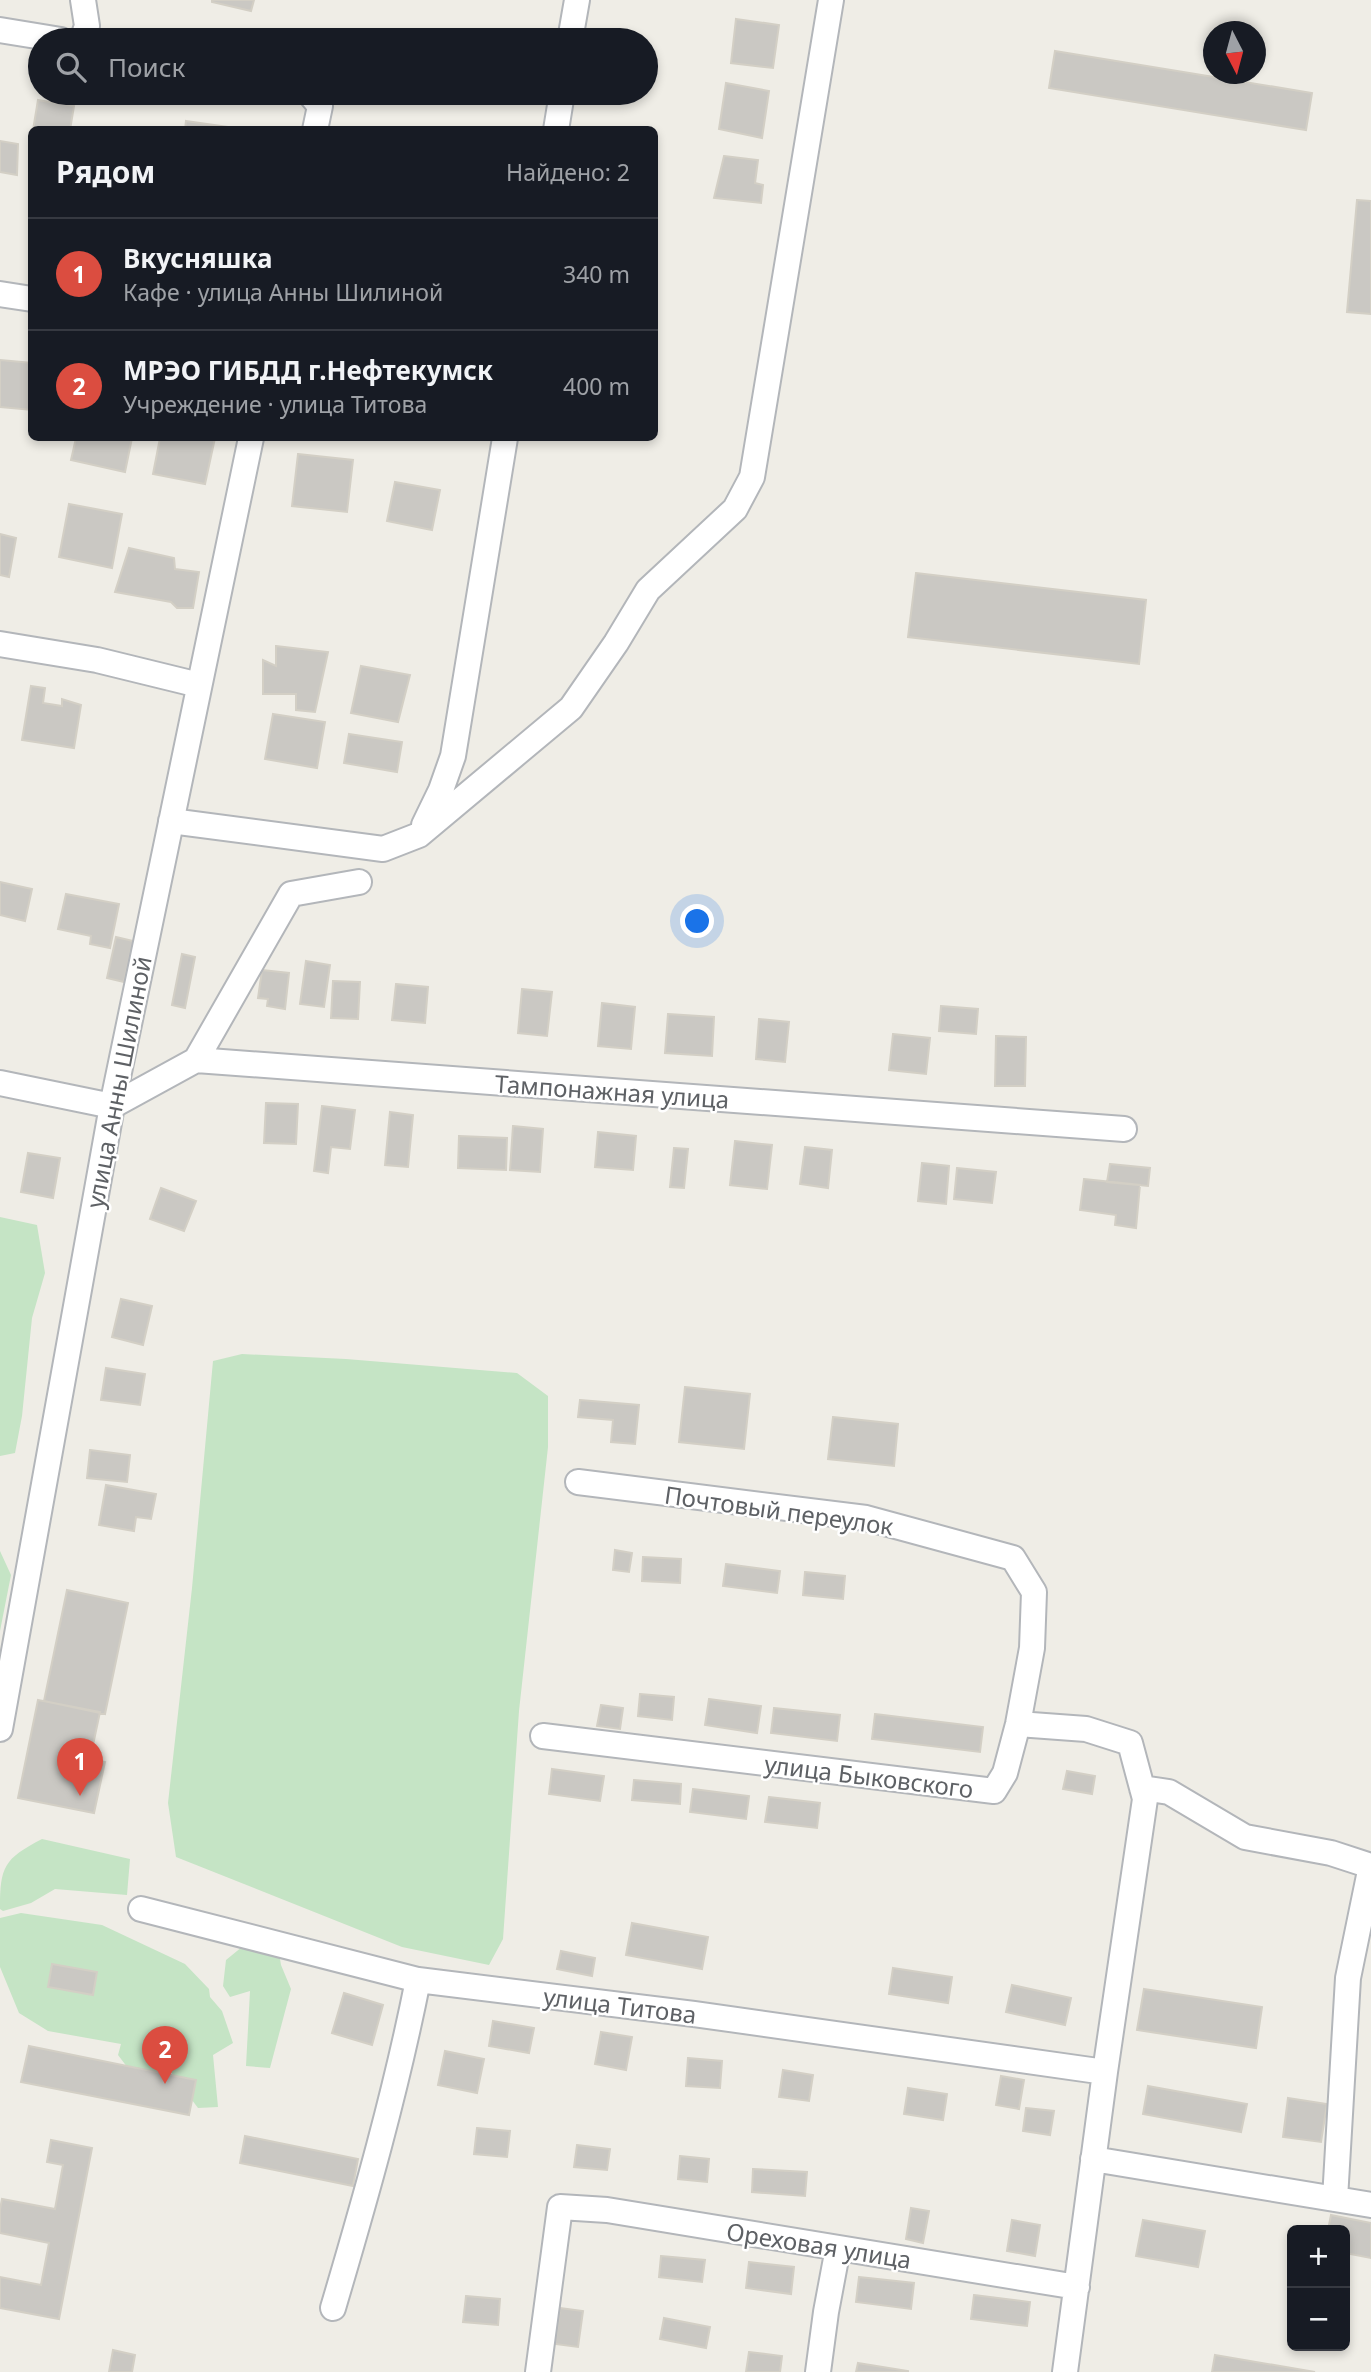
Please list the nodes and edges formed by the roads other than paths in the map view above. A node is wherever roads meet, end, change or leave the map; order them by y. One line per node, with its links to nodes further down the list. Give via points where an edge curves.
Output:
1 (83, 0): 4 (street)
2 (577, 0): 5 (street)
3 (831, 0): 17 (street, via 752,477 735,509 648,590 571,708)
4 (86, 28)
5 (572, 28)
6 (0, 30): 7 (street)
7 (28, 35)
8 (560, 105): 9 (street)
9 (557, 126)
10 (0, 294): 11 (street)
11 (28, 298)
12 (250, 441): 15 (street, улица Анны Шилиной)
13 (505, 441): 17 (street, via 453,756)
14 (0, 644): 15 (street, via 97,660)
15 (199, 685): 16 (street, улица Анны Шилиной)
16 (171, 821): 17 (street, via 383,849); 21 (street, улица Анны Шилиной)
17 (419, 835)
18 (359, 883): 19 (street, via 291,894)
19 (196, 1060): 21 (street); 22 (street, Тампонажная улица)
20 (0, 1083): 21 (street)
21 (112, 1105): 25 (street, улица Анны Шилиной)
22 (1124, 1129)
23 (578, 1482): 24 (street, Почтовый переулок, via 866,1518 1013,1558 1034,1592 1032,1648)
24 (1018, 1724): 26 (street, улица Быковского, via 1005,1773 994,1791); 27 (street, via 1086,1729 1130,1743)
25 (0, 1729)
26 (544, 1736)
27 (1143, 1793): 30 (street); 32 (street, via 1169,1792 1245,1837 1331,1853 1371,1866 1348,1978)
28 (141, 1909): 29 (street, улица Титова)
29 (418, 1980): 30 (street, улица Титова); 36 (street, via 376,2161)
30 (1105, 2072): 31 (street)
31 (1093, 2160): 32 (street); 35 (street)
32 (1335, 2199): 33 (street)
33 (1371, 2205)
34 (838, 2248): 35 (street, Ореховая улица); 37 (street, Ореховая улица, via 607,2210 560,2207); 38 (street)
35 (1077, 2287): 39 (street)
36 (333, 2308)
37 (538, 2372)
38 (818, 2372)
39 (1065, 2372)

